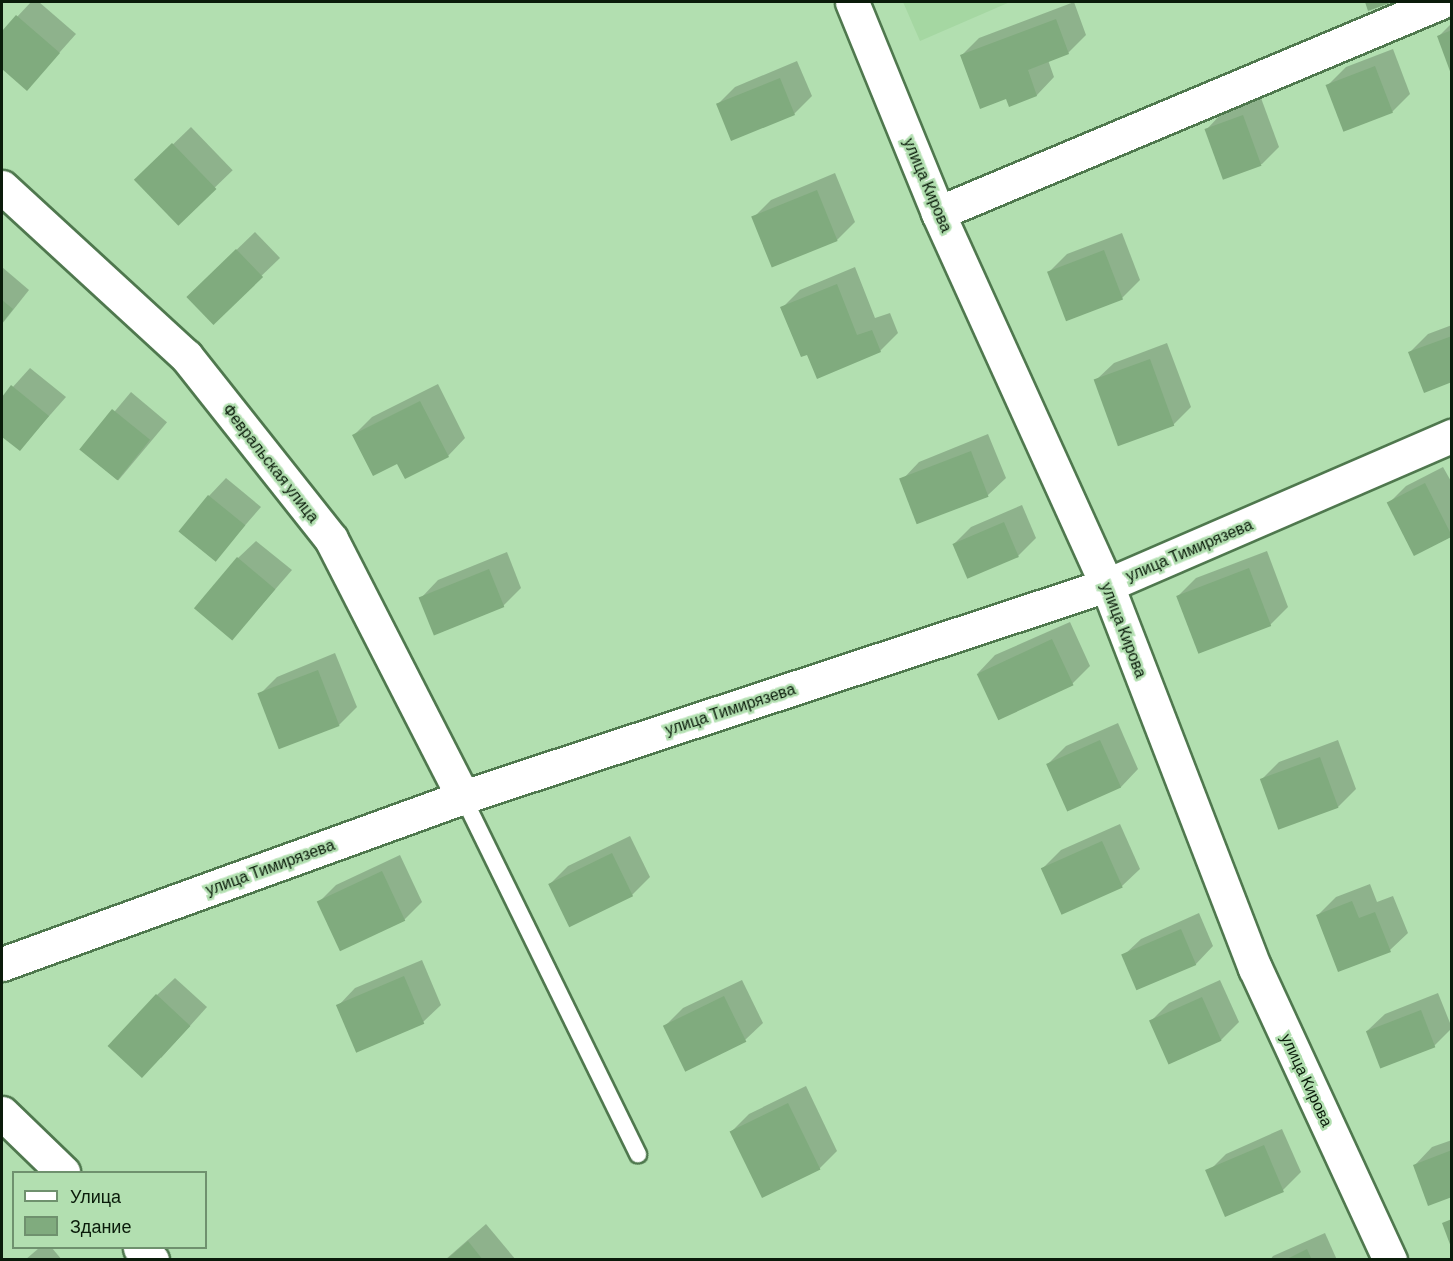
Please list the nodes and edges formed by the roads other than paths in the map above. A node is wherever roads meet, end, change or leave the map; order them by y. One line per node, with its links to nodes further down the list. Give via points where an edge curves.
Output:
1 (852, 2): 4 (street, улица Кирова)
2 (1441, 2): 4 (street)
3 (2, 188): 7 (street, Февральская улица, via 186,356 331,539)
4 (938, 213): 6 (street, улица Кирова)
5 (1452, 436): 6 (street, улица Тимирязева)
6 (1107, 585): 7 (street, улица Тимирязева); 14 (street, улица Кирова, via 1255,968)
7 (463, 797): 8 (street, улица Тимирязева); 10 (lane)
8 (2, 964)
9 (2, 1113): 11 (street)
10 (638, 1155)
11 (61, 1171)
12 (141, 1249): 13 (street)
13 (152, 1260)
14 (1390, 1260)

